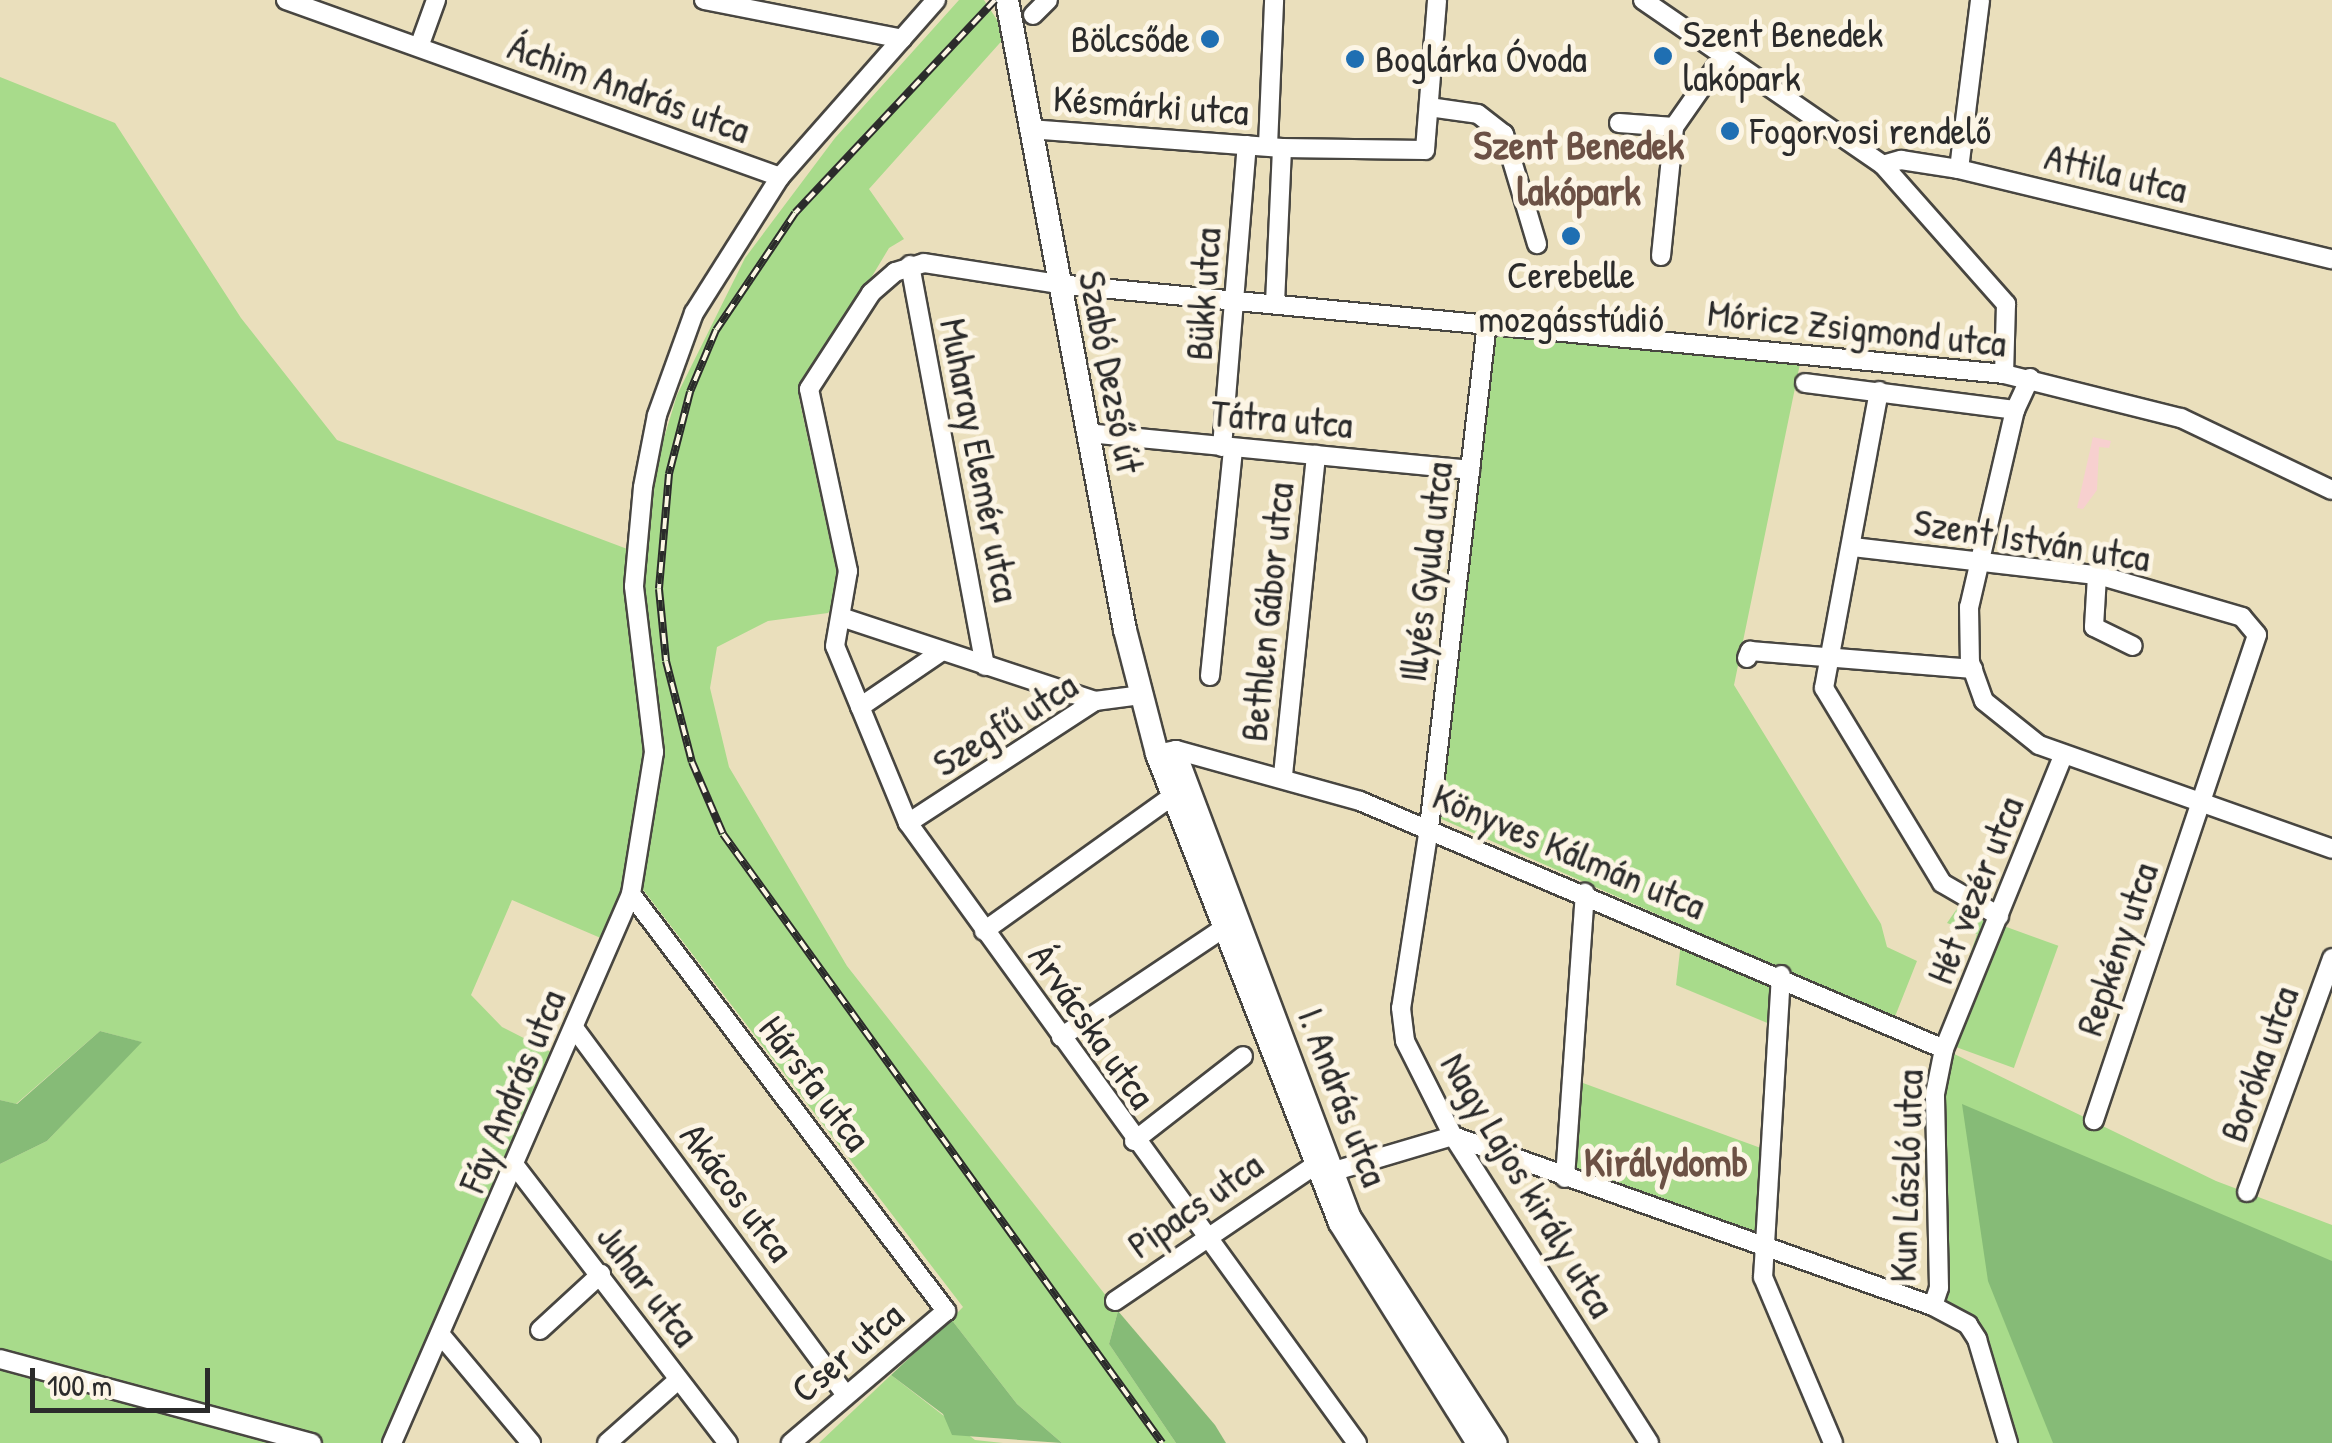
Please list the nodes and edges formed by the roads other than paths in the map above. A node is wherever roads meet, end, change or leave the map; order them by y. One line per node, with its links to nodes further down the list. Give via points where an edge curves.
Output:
1 (286, 0): 12 (street, Áchim András utca)
2 (436, 0): 12 (street)
3 (704, 0): 11 (street)
4 (936, 0): 11 (street, Fáy András utca)
5 (1048, 0): 10 (street)
6 (1274, 0): 19 (street, Bükk utca)
7 (1438, 0): 14 (street)
8 (1643, 0): 13 (street)
9 (1980, 0): 21 (street)
10 (1017, 11): 17 (main road, Szabó Dezső út)
11 (902, 39): 22 (street, Fáy András utca)
12 (419, 47): 22 (street, Áchim András utca)
13 (1724, 56): 16 (street); 20 (street)
14 (1429, 107): 19 (street, Késmárki utca, via 1425,150); 23 (street, via 1478,114 1504,134)
15 (1620, 123): 16 (street)
16 (1674, 127): 24 (street)
17 (1029, 129): 18 (street, Késmárki utca); 27 (main road, Szabó Dezső út)
18 (1246, 145): 19 (street, Késmárki utca); 28 (street, Bükk utca)
19 (1275, 147): 29 (street, Bükk utca)
20 (1883, 165): 21 (street, Attila utca, via 1901,160); 31 (street, via 2006,304)
21 (1959, 169): 25 (street, Attila utca)
22 (780, 176): 64 (street, Fáy András utca, via 694,313 657,414 634,586 654,752)
23 (1537, 244)
24 (1661, 256)
25 (2332, 259)
26 (910, 265): 27 (street, Móricz Zsigmond utca); 44 (street, Árvácska utca, via 871,293 809,390 848,571); 49 (street, Muharay Elemér utca)
27 (1058, 284): 28 (street, Móricz Zsigmond utca); 36 (main road, Szabó Dezső út)
28 (1234, 298): 29 (street, Móricz Zsigmond utca); 37 (street, Bükk utca)
29 (1275, 303): 30 (street, Móricz Zsigmond utca)
30 (1487, 323): 31 (street, Móricz Zsigmond utca); 39 (street, Illyés Gyula utca)
31 (2004, 374): 32 (street, Móricz Zsigmond utca)
32 (2030, 378): 35 (street); 40 (street, Móricz Zsigmond utca, via 2180,418)
33 (1805, 383): 34 (street)
34 (1879, 391): 35 (street); 41 (street)
35 (2015, 410): 42 (street)
36 (1087, 432): 37 (street, Tátra utca); 52 (main road, Szabó Dezső út)
37 (1228, 448): 38 (street, Tátra utca); 51 (street, Bükk utca)
38 (1316, 455): 39 (street, Tátra utca); 57 (street, Bethlen Gábor utca)
39 (1470, 470): 61 (street, Illyés Gyula utca)
40 (2332, 490)
41 (1852, 547): 42 (street, Szent István utca); 47 (street)
42 (1980, 561): 43 (street, Szent István utca); 50 (street, via 1969,606)
43 (2097, 576): 45 (street, via 2094,628); 59 (street, Szent István utca, via 2242,617 2257,635)
44 (841, 617): 46 (street); 54 (street, Árvácska utca, via 835,646)
45 (2134, 646)
46 (941, 652): 49 (street); 54 (street)
47 (1829, 657): 48 (street, via 1750,651); 50 (street); 65 (street, via 1824,688 1942,883)
48 (1747, 658)
49 (985, 666): 53 (street)
50 (1973, 669): 56 (street, via 1984,701 2004,724)
51 (1210, 676)
52 (1141, 695): 53 (street, Szegfű utca); 55 (main road, Szabó Dezső út)
53 (1095, 701): 60 (street, Szegfű utca)
54 (860, 706): 60 (street, Árvácska utca)
55 (1167, 752): 57 (street, Könyves Kálmán utca); 58 (main road, I. András utca); 79 (street, I. András utca)
56 (2064, 754): 59 (street); 65 (street, Hét vezér utca)
57 (1283, 775): 61 (street, Könyves Kálmán utca)
58 (1174, 794): 66 (main road, I. András utca); 67 (street)
59 (2202, 798): 62 (street); 74 (street, Repkény utca)
60 (908, 823): 67 (street, Árvácska utca)
61 (1429, 828): 63 (street, Könyves Kálmán utca); 75 (street, Nagy Lajos király utca, via 1401,1008 1404,1041)
62 (2332, 849)
63 (1585, 893): 69 (street, Könyves Kálmán utca); 80 (street)
64 (632, 894): 70 (street, Fáy András utca); 87 (street, Hársfa utca)
65 (1999, 916): 72 (street, Hét vezér utca)
66 (1224, 928): 71 (street); 77 (main road, I. András utca)
67 (984, 931): 71 (street, Árvácska utca)
68 (2332, 958): 81 (street, Boróka utca)
69 (1780, 975): 72 (street, Könyves Kálmán utca); 83 (street)
70 (575, 1029): 78 (street, Fáy András utca); 92 (street, Akácos utca)
71 (1061, 1037): 76 (street, Árvácska utca)
72 (1944, 1049): 86 (street, Kun László utca, via 1934,1094 1939,1288)
73 (1243, 1056): 76 (street)
74 (2094, 1120)
75 (1453, 1136): 79 (street); 80 (street); 102 (street, Nagy Lajos király utca)
76 (1134, 1141): 82 (street, Árvácska utca)
77 (1315, 1165): 82 (street, Pipacs utca); 100 (main road, I. András utca, via 1362,1265)
78 (516, 1166): 84 (street, Juhar utca); 89 (street, Fáy András utca)
79 (1338, 1170): 101 (street, I. András utca, via 1351,1216)
80 (1564, 1178): 83 (street)
81 (2247, 1192)
82 (1207, 1237): 85 (street, Pipacs utca); 99 (street, Árvácska utca)
83 (1762, 1250): 86 (street); 103 (street, via 1764,1277)
84 (600, 1274): 88 (street); 91 (street, Juhar utca)
85 (1115, 1302)
86 (1932, 1306): 104 (street, Kun László utca, via 1977,1340)
87 (946, 1311): 92 (street, Cser utca)
88 (540, 1330)
89 (440, 1334): 94 (street, Fáy András utca); 95 (street)
90 (0, 1359): 93 (street)
91 (678, 1380): 96 (street); 97 (street, Juhar utca)
92 (846, 1394): 98 (street, Cser utca)
93 (312, 1443)
94 (392, 1443)
95 (531, 1443)
96 (607, 1443)
97 (728, 1443)
98 (791, 1443)
99 (1357, 1443)
100 (1478, 1443)
101 (1498, 1443)
102 (1649, 1443)
103 (1833, 1443)
104 (2008, 1443)

